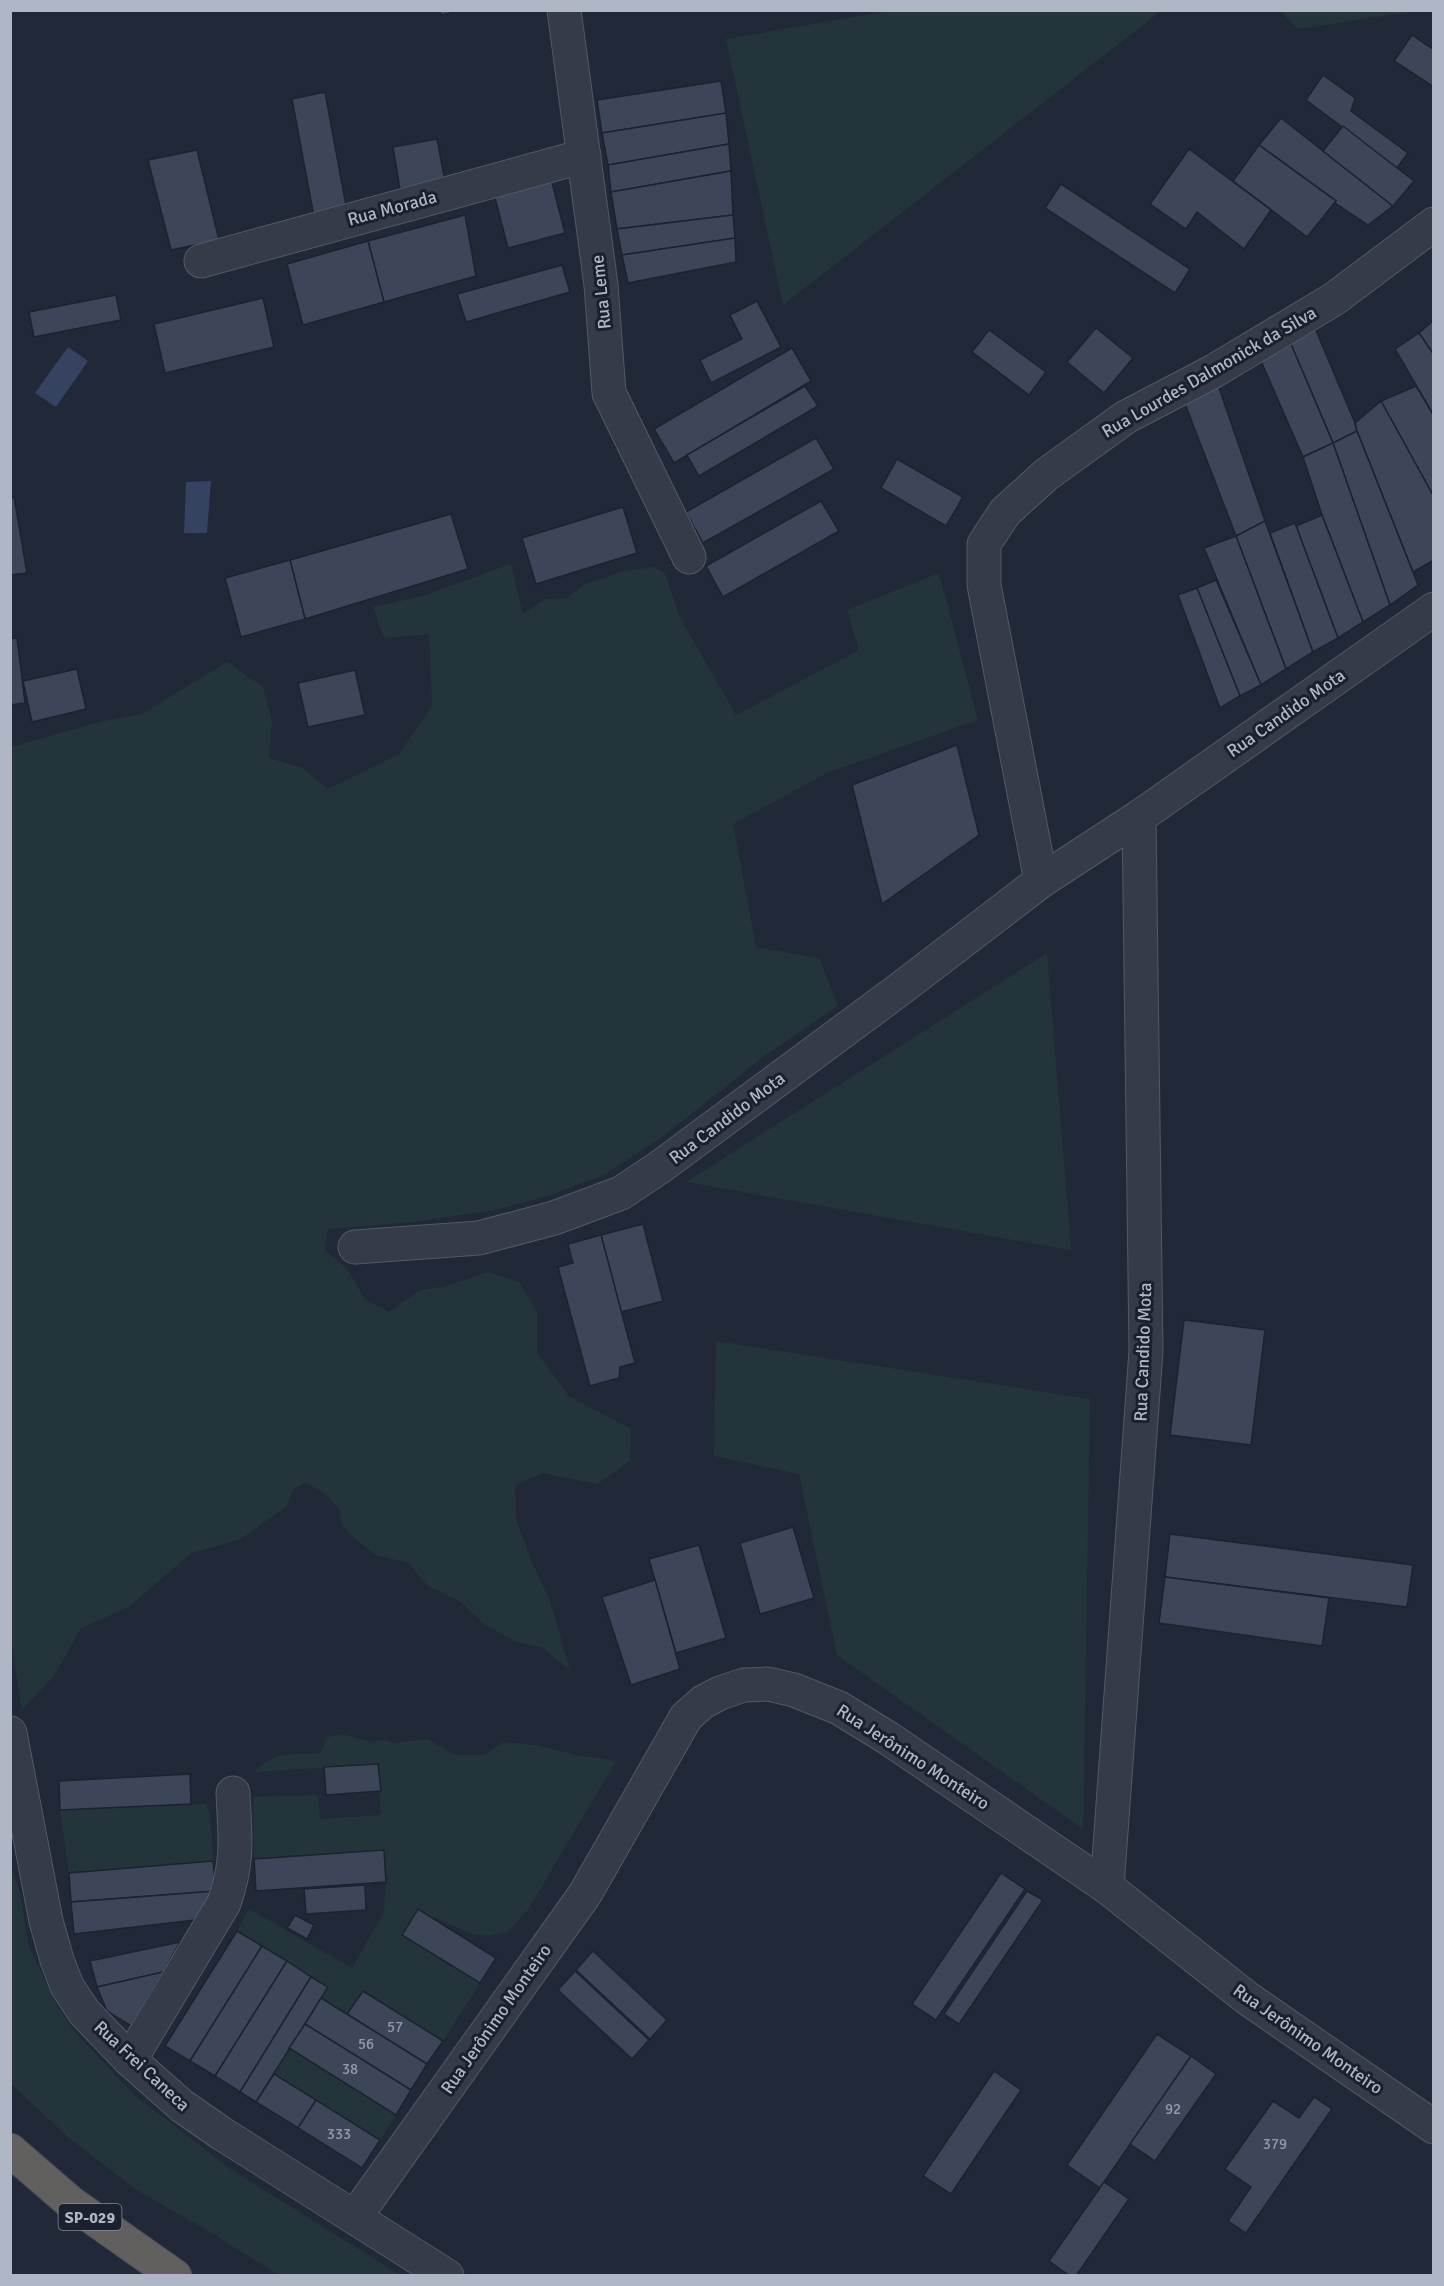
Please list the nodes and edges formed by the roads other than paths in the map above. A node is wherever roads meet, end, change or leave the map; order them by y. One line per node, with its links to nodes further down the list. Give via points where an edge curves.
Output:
1 (564, 10): 2 (street, Rua Leme)
2 (584, 156): 4 (street, Rua Morada); 5 (street, Rua Leme, via 601,285 609,393)
3 (1434, 224): 8 (street, Rua Lourdes Dalmonick da Silva, via 1334,299 1084,445 1005,512 984,544 984,585)
4 (201, 261)
5 (689, 556)
6 (1434, 609): 7 (street, Rua Candido Mota)
7 (1139, 817): 8 (street, Rua Candido Mota); 12 (street, Rua Candido Mota, via 1146,1350)
8 (1041, 881): 9 (street, Rua Candido Mota, via 621,1193 554,1218 479,1238)
9 (355, 1247)
10 (10, 1733): 13 (street, Rua Frei Caneca, via 57,1960 67,1986 84,2012)
11 (233, 1793): 13 (street, via 236,1859 224,1903)
12 (1107, 1887): 14 (street, Rua Jerônimo Monteiro, via 1247,1998); 16 (street, Rua Jerônimo Monteiro, via 839,1708 768,1684 744,1685 720,1693 686,1717 585,1894)
13 (130, 2060): 16 (street, Rua Frei Caneca, via 182,2106)
14 (1434, 2127)
15 (10, 2151): 17 (highway, SP-029, via 70,2202)
16 (355, 2217): 18 (street, Rua Frei Caneca)
17 (175, 2276)
18 (447, 2276)

